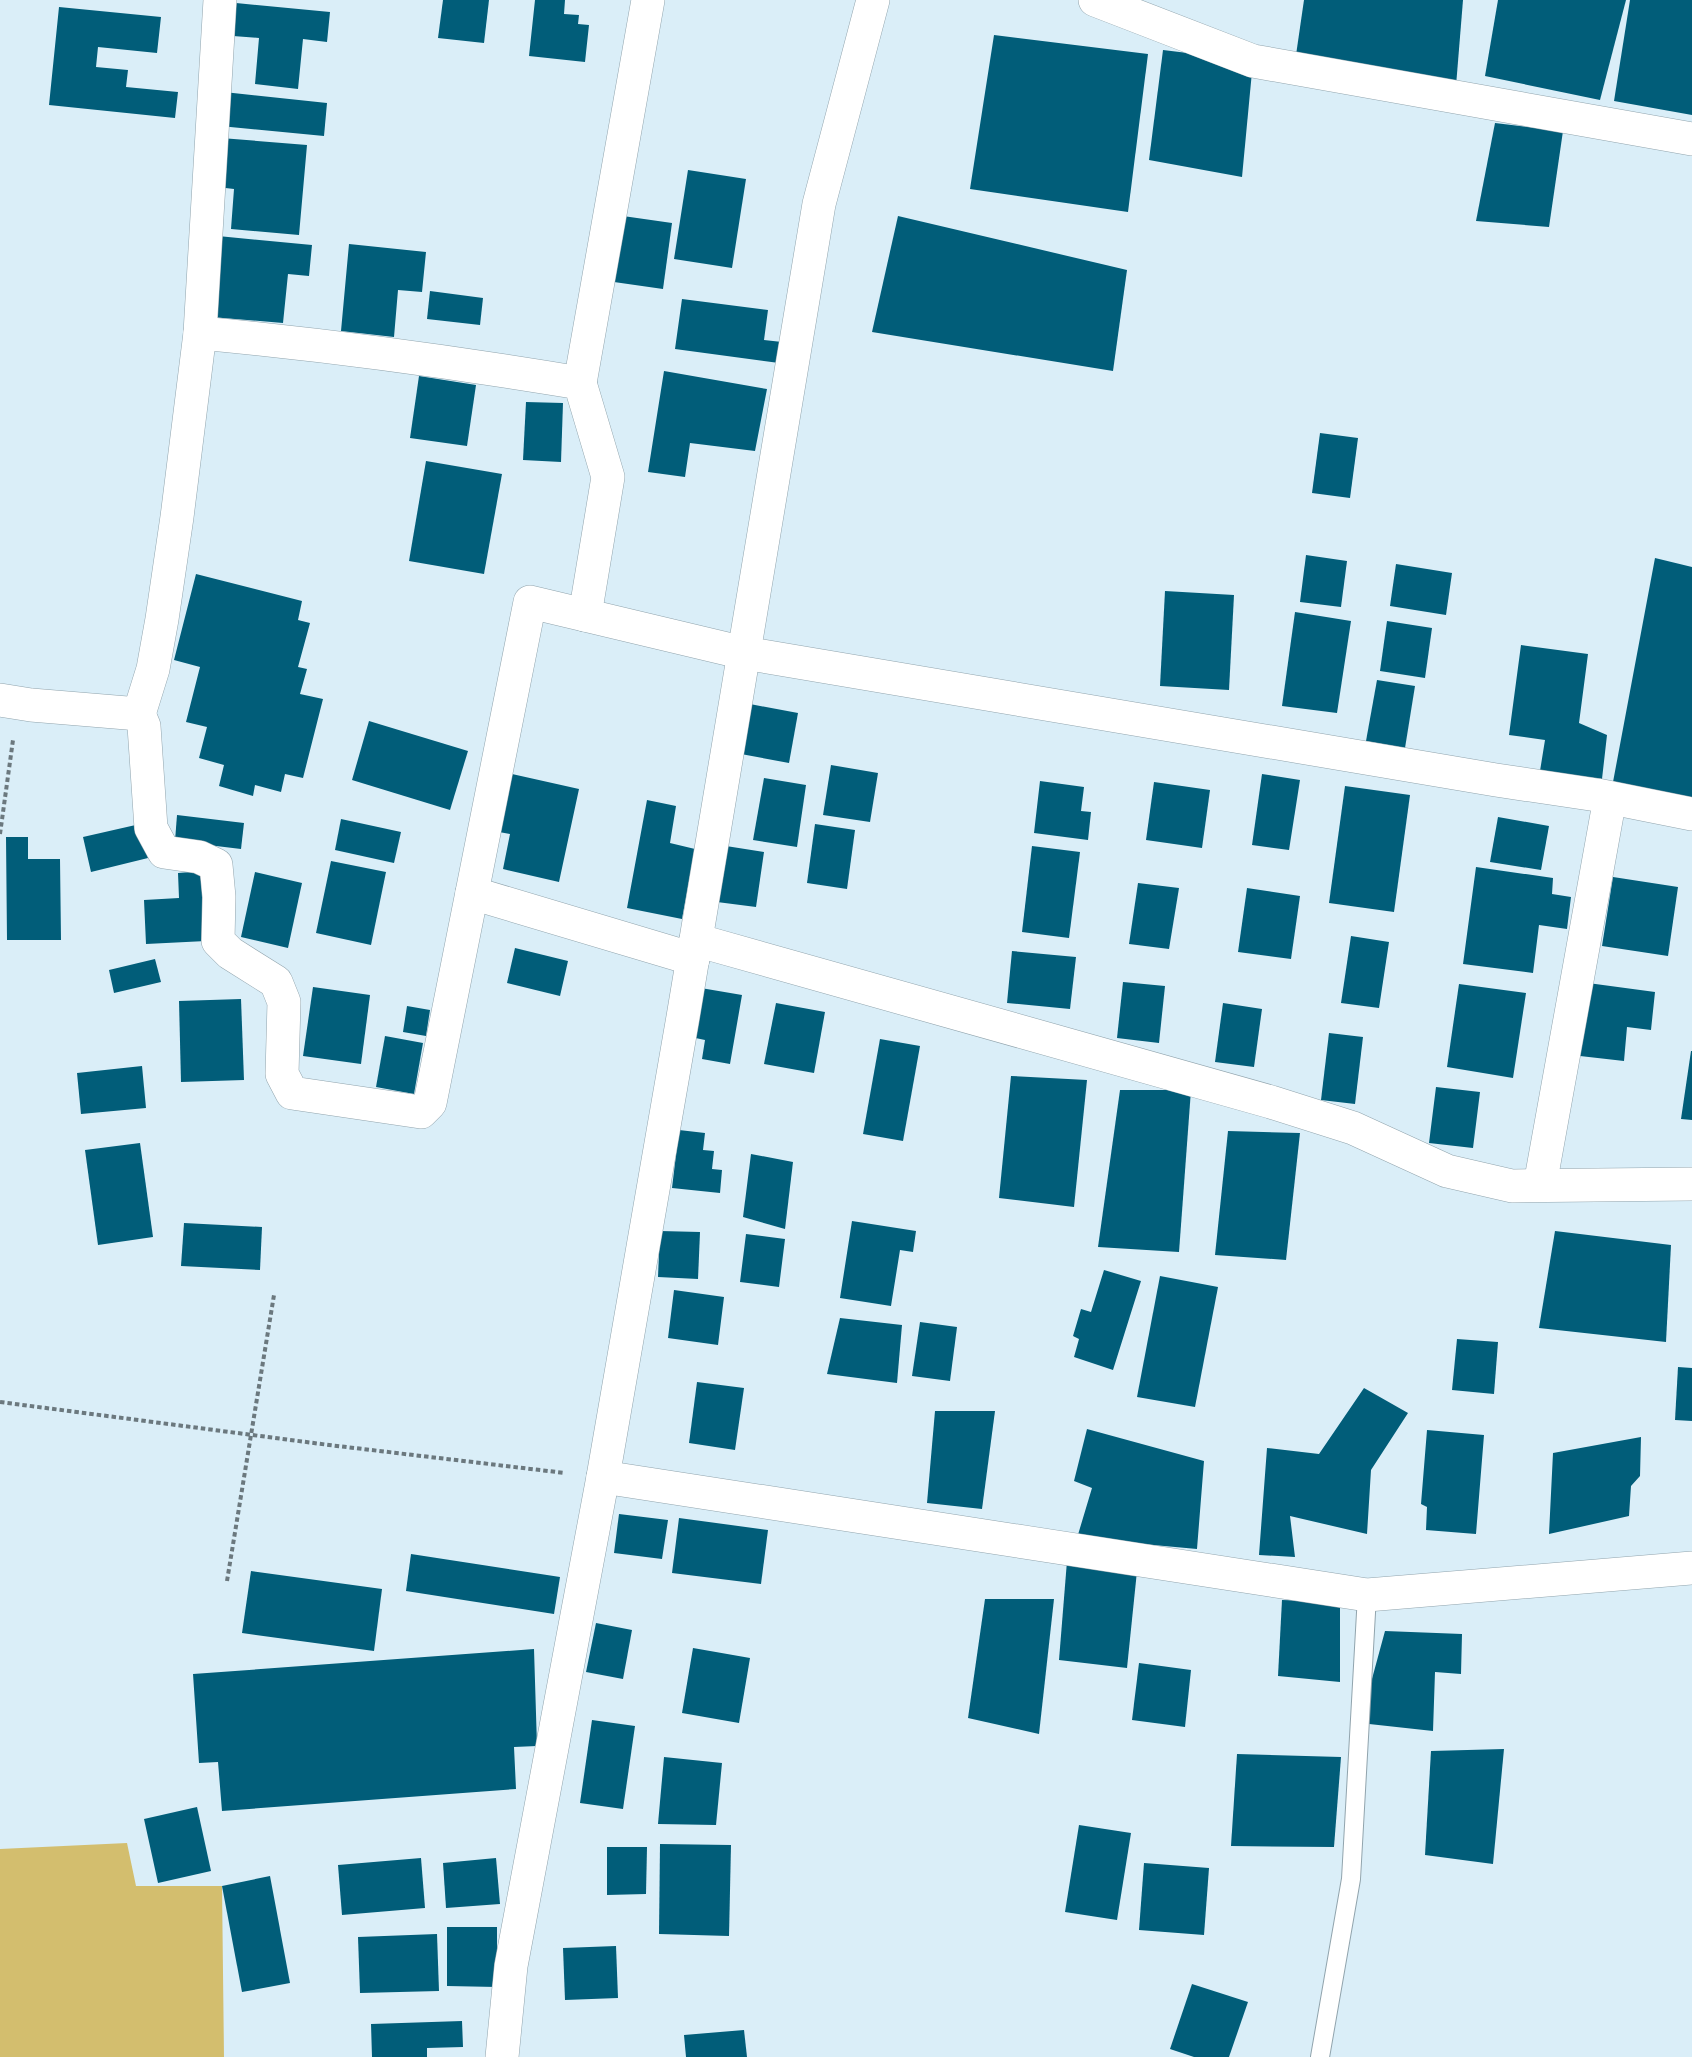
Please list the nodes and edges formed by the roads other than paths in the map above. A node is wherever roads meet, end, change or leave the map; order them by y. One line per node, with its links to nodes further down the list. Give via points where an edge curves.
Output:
1 (220, 0): 6 (street)
2 (648, 0): 7 (street)
3 (873, 0): 9 (street, via 819,204)
4 (1095, 0): 5 (street, via 1253,61)
5 (1692, 139)
6 (200, 333): 7 (street, via 306,343); 11 (street, via 162,619 153,669)
7 (580, 383): 8 (street, via 608,477)
8 (585, 615): 9 (street); 14 (street, via 530,602)
9 (744, 653): 12 (street); 15 (street)
10 (9, 701): 11 (street)
11 (139, 714): 14 (street, via 144,726 151,828 164,852 200,857 216,865 218,941 276,982 284,1002 282,1074 292,1093 422,1112 430,1103)
12 (1610, 798): 13 (street); 17 (street)
13 (1692, 814)
14 (472, 893): 15 (street)
15 (695, 949): 17 (street, via 1272,1102 1353,1128 1447,1171 1512,1186); 18 (street)
16 (1692, 1184): 17 (street)
17 (1540, 1185)
18 (603, 1477): 20 (street); 21 (street, via 511,1966)
19 (1692, 1568): 20 (street)
20 (1367, 1596): 22 (lane, via 1351,1879)
21 (502, 2057)
22 (1320, 2057)

